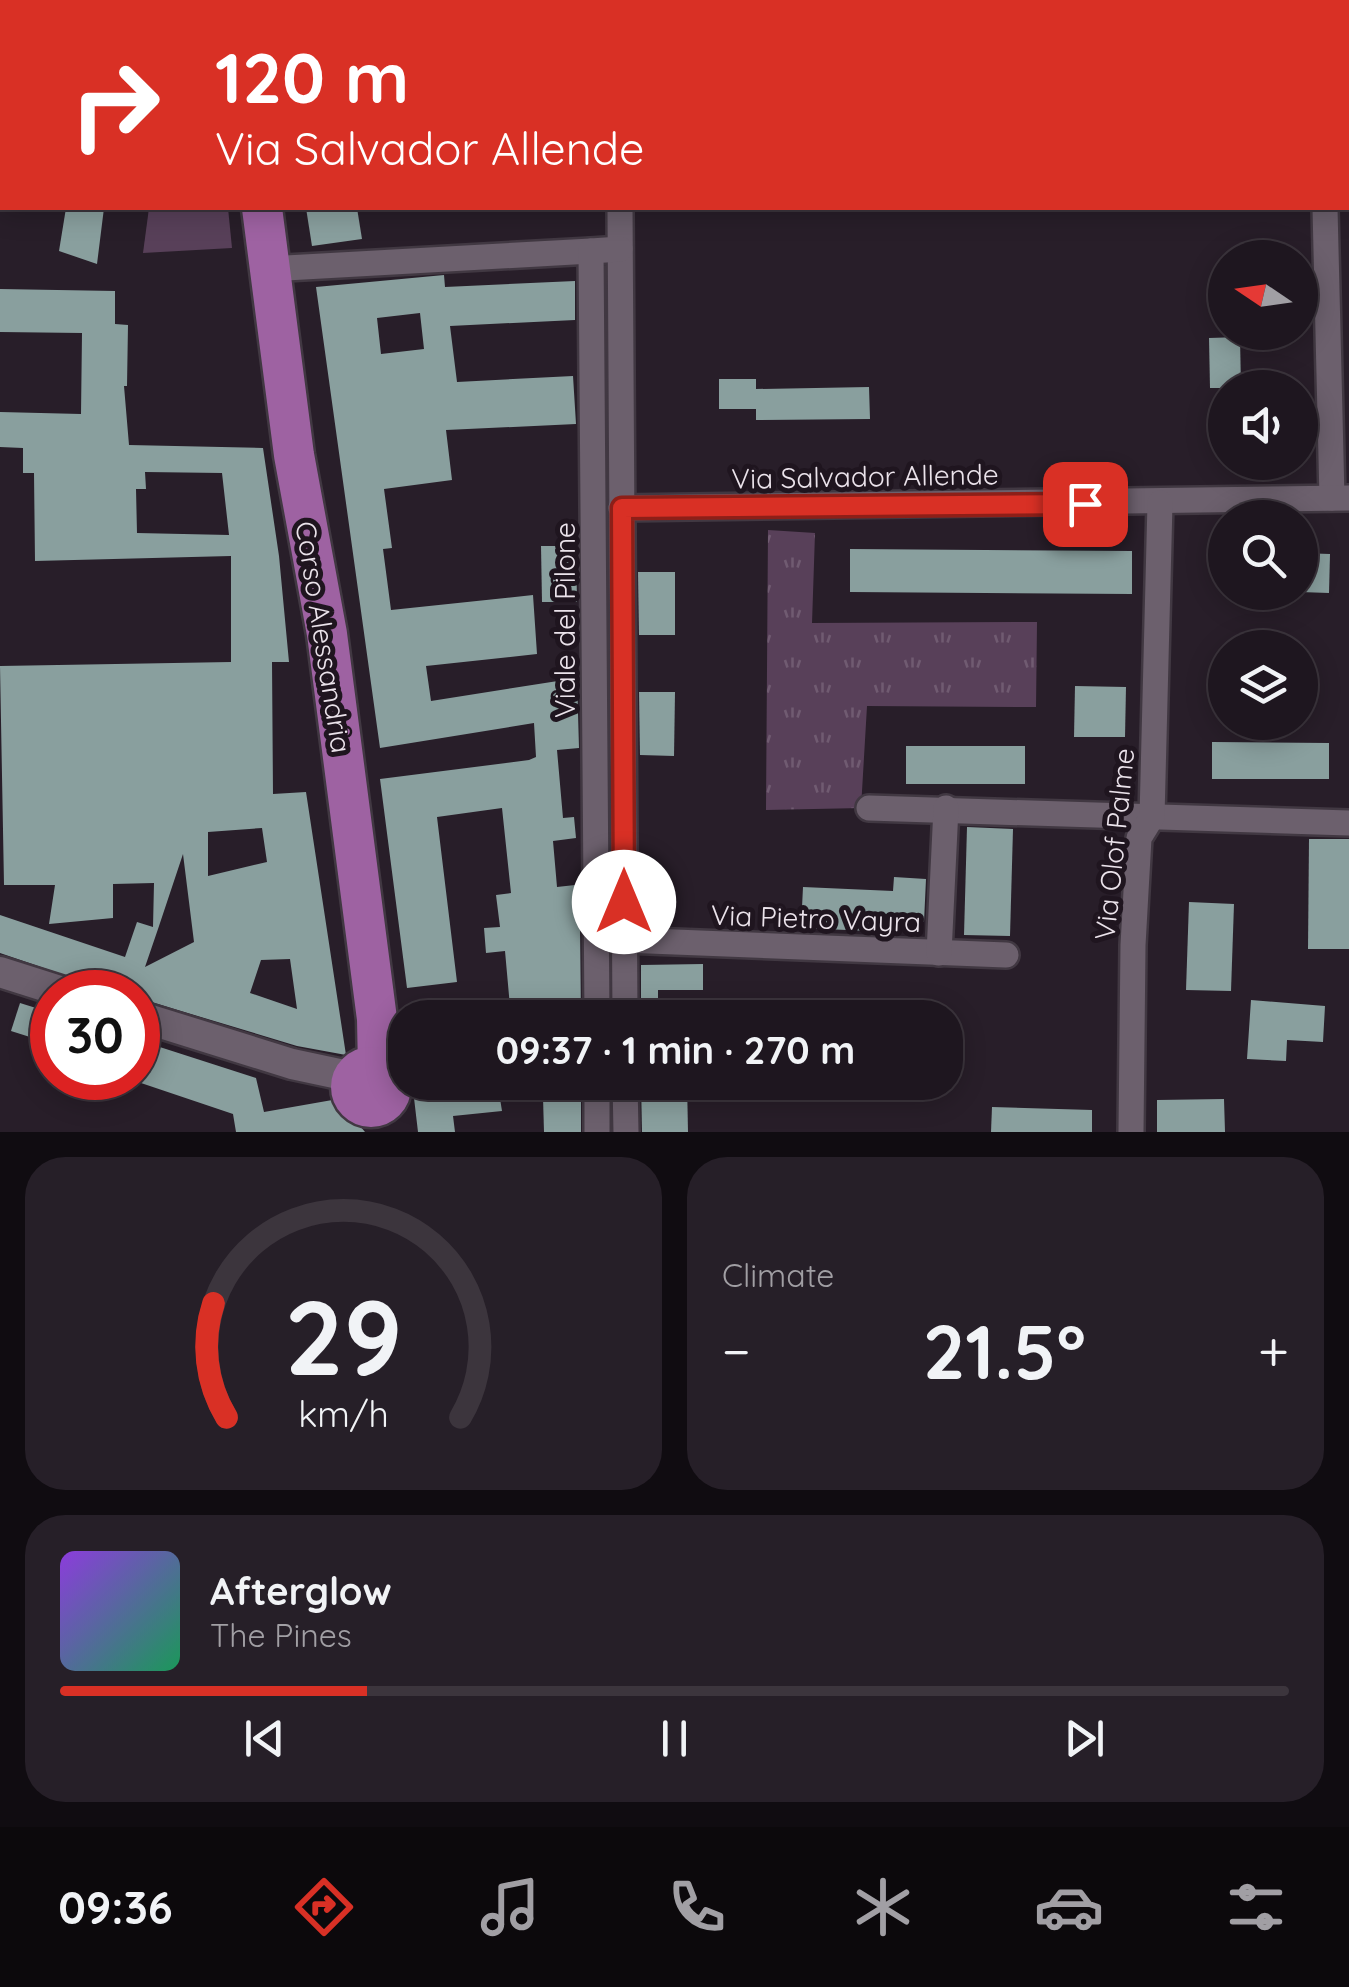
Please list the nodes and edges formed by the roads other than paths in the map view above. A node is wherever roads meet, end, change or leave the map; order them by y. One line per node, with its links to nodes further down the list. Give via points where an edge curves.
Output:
1 (262, 210): 6 (main road, Corso Alessandria)
2 (620, 210): 4 (street, Viale del Pilone)
3 (1325, 210): 7 (street)
4 (620, 250): 5 (street); 9 (street, Viale del Pilone)
5 (592, 251): 6 (street); 19 (street, Viale del Pilone)
6 (268, 269): 22 (main road, Corso Alessandria, via 327,634)
7 (1340, 498): 8 (street, Via Salvador Allende)
8 (1160, 503): 9 (street, Via Salvador Allende); 12 (street, Via Olof Palme)
9 (622, 508): 14 (street, Viale del Pilone)
10 (868, 808): 11 (street)
11 (946, 808): 12 (street); 15 (street)
12 (1152, 816): 13 (street); 27 (street, Via Olof Palme, via 1139,838)
13 (1349, 824)
14 (624, 940): 15 (street, Via Pietro Vayra); 20 (street, Viale del Pilone)
15 (938, 952): 16 (street, Via Pietro Vayra)
16 (1006, 955)
17 (4, 979): 18 (street)
18 (30, 985)
19 (597, 1000)
20 (625, 1000)
21 (160, 1023): 22 (street)
22 (382, 1092)
23 (598, 1100): 25 (street)
24 (625, 1100): 26 (street)
25 (597, 1132)
26 (626, 1132)
27 (1131, 1132)

